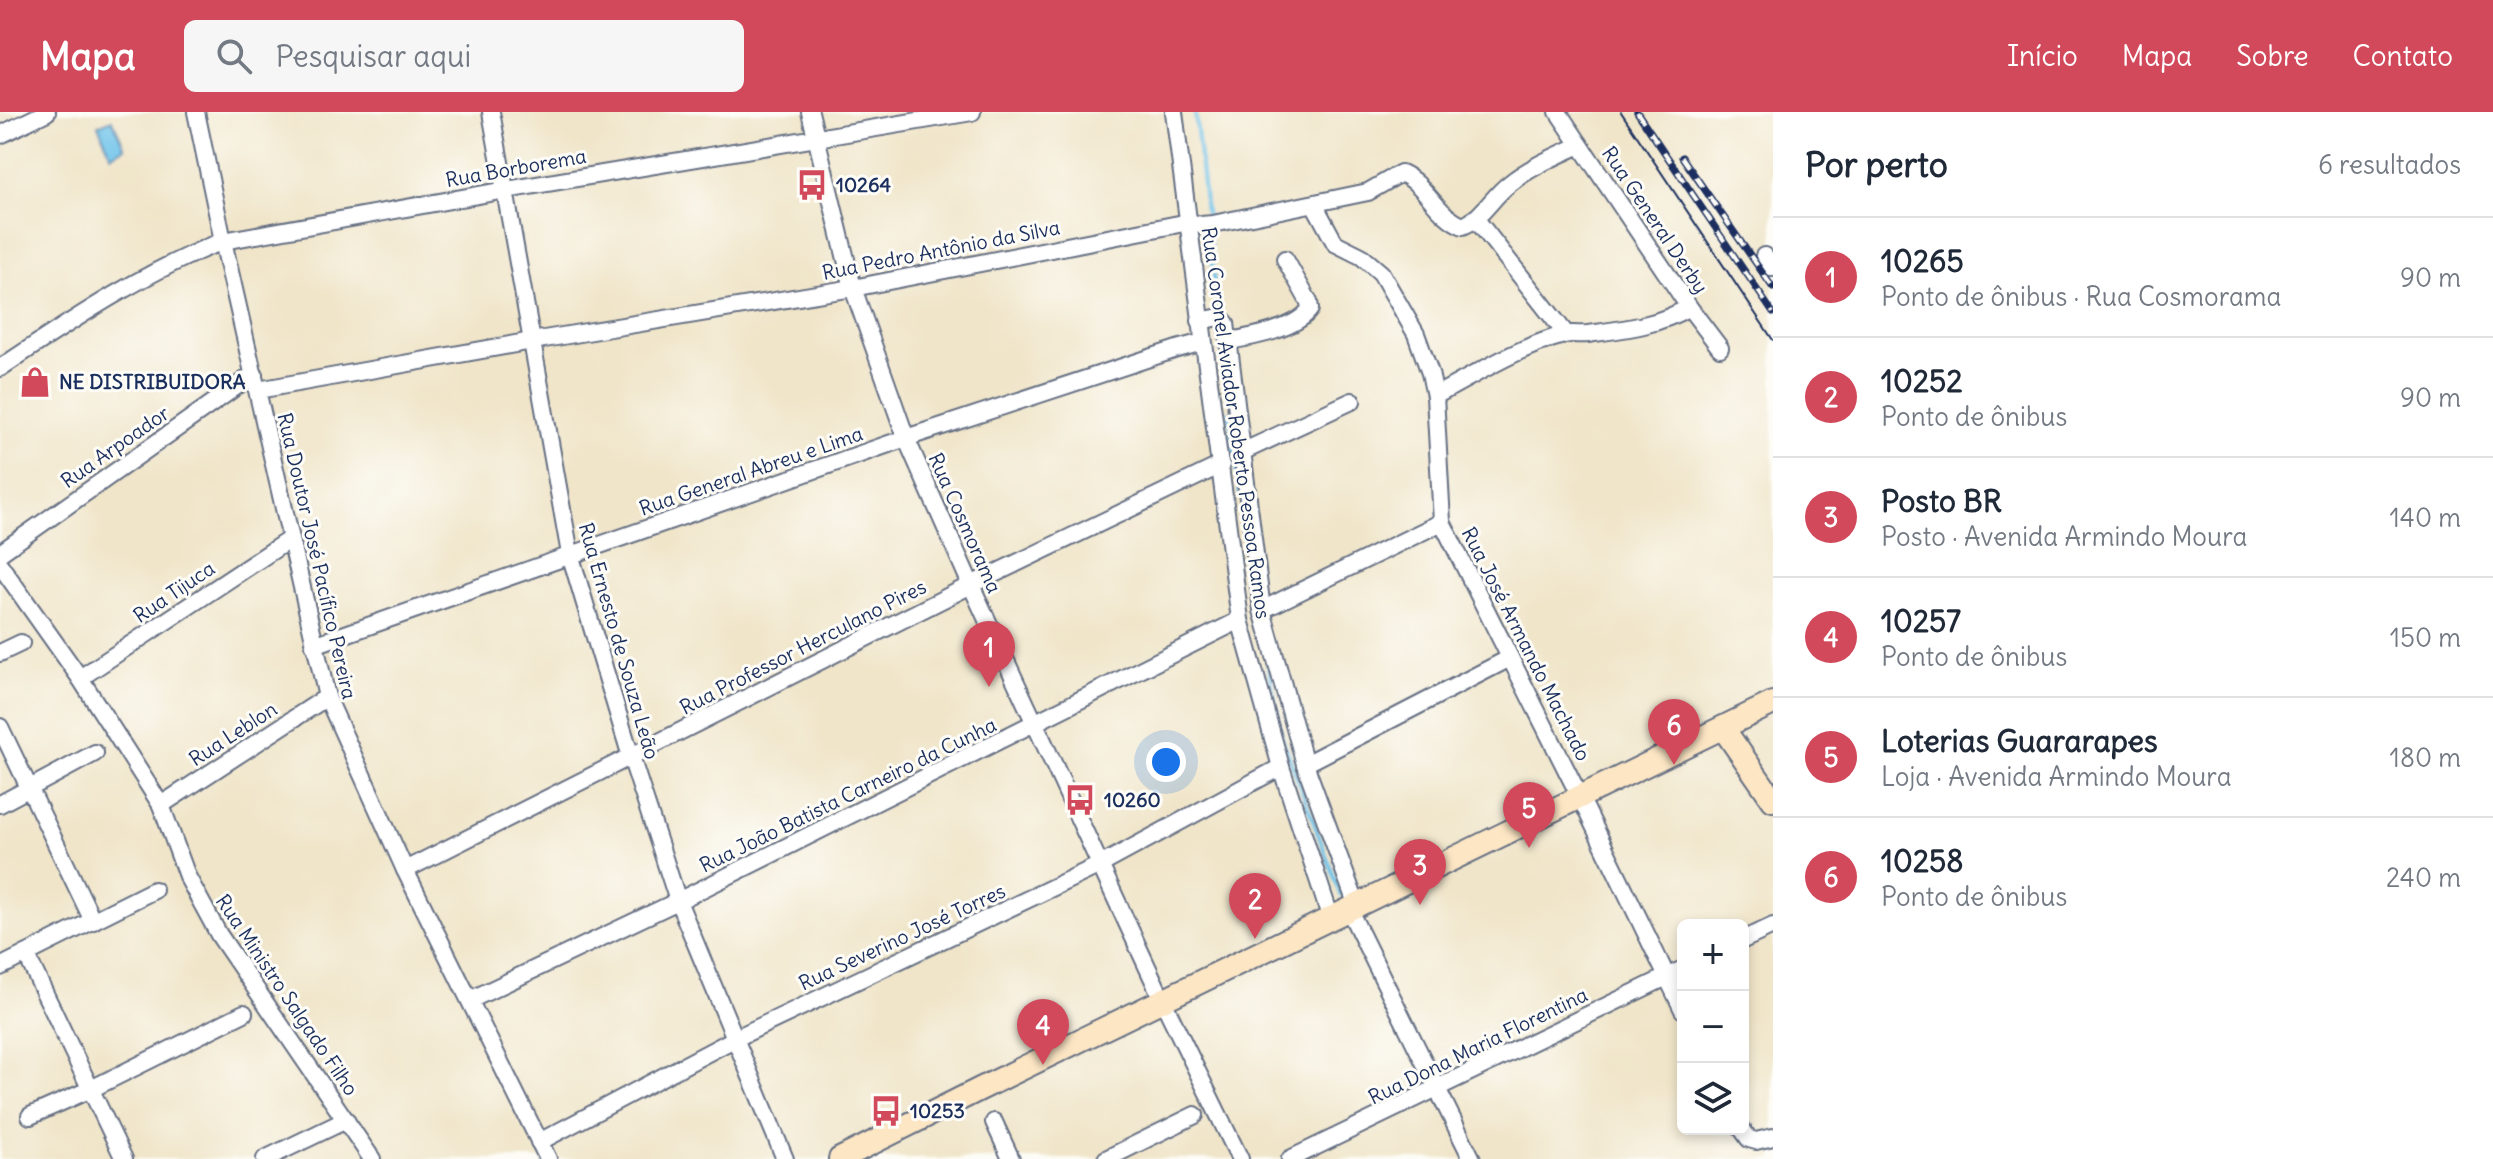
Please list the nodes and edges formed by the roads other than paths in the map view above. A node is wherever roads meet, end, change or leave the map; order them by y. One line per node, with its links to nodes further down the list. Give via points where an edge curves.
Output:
1 (47, 112): 8 (street)
2 (196, 112): 15 (street, Rua Doutor José Pacífico Pereira)
3 (491, 112): 11 (street, Rua Ernesto de Souza Leão)
4 (810, 112): 9 (street, Rua Cosmorama)
5 (972, 112): 9 (street, Rua Borborema)
6 (1174, 112): 14 (street, Rua Coronel Aviador Roberto Pessoa Ramos)
7 (1558, 112): 10 (street, Rua General Derby)
8 (0, 135)
9 (817, 139): 11 (street, Rua Borborema); 17 (street, Rua Cosmorama)
10 (1580, 145): 13 (street, via 1509,183); 18 (street, Rua General Derby)
11 (506, 190): 15 (street, Rua Borborema); 21 (street, Rua Ernesto de Souza Leão)
12 (1314, 204): 13 (street, Rua Pedro Antônio da Silva, via 1368,192 1401,173 1458,224); 14 (street, Rua Pedro Antônio da Silva); 27 (street, via 1335,243 1374,266 1391,288 1423,352)
13 (1475, 218): 20 (street)
14 (1201, 224): 17 (street, Rua Pedro Antônio da Silva); 19 (street, Rua Coronel Aviador Roberto Pessoa Ramos)
15 (223, 241): 25 (street, Rua Borborema, via 143,277); 26 (street, Rua Doutor José Pacífico Pereira)
16 (1285, 259): 22 (street, via 1310,309 1297,321)
17 (853, 288): 21 (street, Rua Pedro Antônio da Silva); 29 (street, Rua Cosmorama)
18 (1689, 307): 20 (street, via 1653,325); 24 (street, Rua General Derby)
19 (1210, 319): 22 (street, via 1226,323); 23 (street, Rua Coronel Aviador Roberto Pessoa Ramos)
20 (1566, 334): 27 (street, via 1502,359)
21 (532, 341): 26 (street, Rua Pedro Antônio da Silva); 35 (street, Rua Ernesto de Souza Leão)
22 (1229, 341): 30 (street)
23 (1203, 342): 29 (street, Rua General Abreu e Lima); 31 (street, Rua Coronel Aviador Roberto Pessoa Ramos)
24 (1720, 348)
25 (0, 368)
26 (256, 382): 33 (street, Rua Doutor José Pacífico Pereira); 34 (street, Rua Arpoador)
27 (1435, 396): 32 (street, Rua José Armando Machado)
28 (1352, 401): 30 (street)
29 (906, 438): 35 (street, Rua General Abreu e Lima); 37 (street, Rua Cosmorama)
30 (1242, 452): 38 (street)
31 (1221, 465): 37 (street, Rua Professor Herculano Pires); 39 (street, Rua Coronel Aviador Roberto Pessoa Ramos)
32 (1442, 522): 38 (street); 43 (street, Rua José Armando Machado)
33 (290, 539): 41 (street, Rua Doutor José Pacífico Pereira); 44 (street, Rua Tijuca)
34 (0, 553)
35 (570, 554): 41 (street, Rua General Abreu e Lima); 51 (street, Rua Ernesto de Souza Leão)
36 (0, 565): 44 (street, Rua Ministro Salgado Filho)
37 (971, 585): 47 (street, Rua Cosmorama); 51 (street, Rua Professor Herculano Pires)
38 (1262, 610): 52 (street)
39 (1240, 620): 47 (street, Rua João Batista Carneiro da Cunha); 53 (street, Rua Coronel Aviador Roberto Pessoa Ramos)
40 (21, 643): 42 (street)
41 (314, 645): 45 (street, Rua Doutor José Pacífico Pereira)
42 (0, 653)
43 (1510, 658): 52 (street); 55 (street, Rua José Armando Machado)
44 (80, 678): 58 (street, Rua Ministro Salgado Filho)
45 (327, 697): 58 (street, Rua Leblon); 60 (street, Rua Doutor José Pacífico Pereira)
46 (1773, 703): 49 (main road)
47 (1035, 724): 59 (street, Rua Cosmorama); 62 (street, Rua João Batista Carneiro da Cunha)
48 (0, 727): 54 (street)
49 (1723, 728): 55 (main road); 56 (main road)
50 (95, 753): 54 (street)
51 (631, 757): 60 (street, Rua Professor Herculano Pires); 62 (street, Rua Ernesto de Souza Leão)
52 (1305, 764): 63 (street)
53 (1281, 767): 59 (street, Rua Severino José Torres); 63 (street, Rua Coronel Aviador Roberto Pessoa Ramos)
54 (30, 788): 57 (street); 64 (street)
55 (1580, 797): 63 (main road); 70 (street, Rua José Armando Machado)
56 (1773, 800)
57 (0, 804)
58 (161, 805): 80 (street, Rua Ministro Salgado Filho, via 187,876 219,935)
59 (1102, 864): 73 (street, Rua Cosmorama); 75 (street, Rua Severino José Torres)
60 (405, 870): 72 (street, Rua Doutor José Pacífico Pereira)
61 (154, 890): 64 (street)
62 (678, 901): 72 (street, Rua João Batista Carneiro da Cunha); 75 (street, Rua Ernesto de Souza Leão)
63 (1346, 912): 73 (main road); 76 (street, Rua Coronel Aviador Roberto Pessoa Ramos)
64 (93, 921): 67 (street)
65 (1773, 926): 66 (street)
66 (1749, 937)
67 (26, 954): 68 (street); 77 (street)
68 (0, 967)
69 (1677, 972): 70 (street, Rua Dona Maria Florentina)
70 (1667, 977): 71 (street, Rua José Armando Machado); 76 (street, Rua Dona Maria Florentina)
71 (1677, 998)
72 (470, 1000): 84 (street, Rua Doutor José Pacífico Pereira)
73 (1163, 1001): 90 (main road); 93 (street, Rua Cosmorama)
74 (244, 1013): 77 (street)
75 (734, 1039): 84 (street, Rua Severino José Torres); 89 (street, Rua Ernesto de Souza Leão)
76 (1435, 1088): 94 (street, Rua Dona Maria Florentina); 95 (street, Rua Coronel Aviador Roberto Pessoa Ramos)
77 (91, 1089): 79 (street); 85 (street)
78 (1195, 1115): 92 (street)
79 (30, 1116)
80 (346, 1120): 86 (street); 87 (street, Rua Ministro Salgado Filho)
81 (994, 1122): 91 (street)
82 (1746, 1135): 83 (street, via 1756,1141)
83 (1773, 1137)
84 (539, 1142): 88 (street, Rua Doutor José Pacífico Pereira)
85 (124, 1159)
86 (265, 1159)
87 (372, 1159)
88 (548, 1159)
89 (785, 1159)
90 (840, 1159)
91 (1011, 1159)
92 (1106, 1159)
93 (1240, 1159)
94 (1290, 1159)
95 (1472, 1159)

